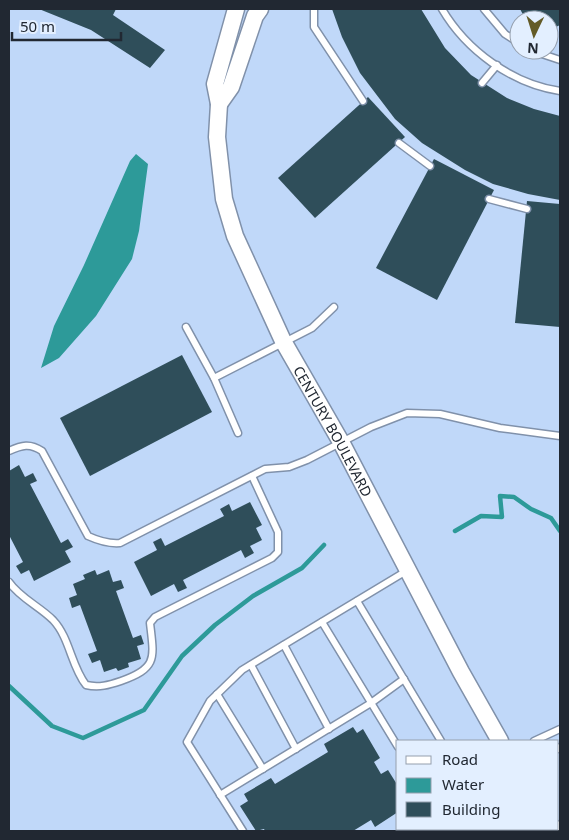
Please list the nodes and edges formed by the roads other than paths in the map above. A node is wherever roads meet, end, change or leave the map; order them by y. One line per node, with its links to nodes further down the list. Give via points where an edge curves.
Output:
1 (236, 9): 11 (street, CENTURY BOULEVARD, via 215,84)
2 (260, 9): 11 (street, CENTURY BOULEVARD, via 231,87)
3 (314, 9): 10 (lane, via 314,27)
4 (442, 9): 7 (lane, via 466,42)
5 (484, 9): 6 (lane)
6 (509, 37)
7 (496, 65): 8 (lane); 9 (lane, via 525,81)
8 (482, 83)
9 (560, 91)
10 (364, 101)
11 (219, 104): 18 (street, CENTURY BOULEVARD, via 216,137 224,199 236,236)
12 (399, 143): 13 (lane)
13 (430, 166)
14 (489, 199): 15 (lane)
15 (527, 209)
16 (334, 307): 18 (lane, via 312,328)
17 (186, 327): 19 (lane)
18 (283, 341): 19 (lane); 22 (street, CENTURY BOULEVARD)
19 (214, 378): 20 (lane)
20 (238, 433)
21 (560, 436): 22 (lane, via 500,428 440,414 407,413)
22 (341, 442): 24 (lane, via 289,467 265,470); 25 (street, CENTURY BOULEVARD)
23 (9, 451): 24 (lane, via 22,445 42,451 88,536 112,544 120,543)
24 (252, 476): 26 (lane, via 278,532 278,552 272,558 155,617 150,623 153,652 143,674 105,686 86,685 53,620 14,590)
25 (408, 570): 27 (lane); 37 (street, CENTURY BOULEVARD)
26 (9, 582)
27 (357, 601): 28 (lane); 31 (lane)
28 (322, 622): 29 (lane); 33 (lane)
29 (284, 645): 30 (lane); 34 (lane)
30 (251, 665): 32 (lane); 40 (lane)
31 (404, 679): 33 (lane); 36 (lane)
32 (216, 694): 41 (lane); 42 (lane, via 186,742)
33 (371, 703): 34 (lane); 39 (lane)
34 (329, 729): 40 (lane)
35 (560, 729): 38 (lane)
36 (440, 740)
37 (499, 740)
38 (536, 740)
39 (396, 744)
40 (296, 748): 41 (lane)
41 (263, 769): 42 (lane)
42 (220, 795): 43 (lane)
43 (243, 831)

